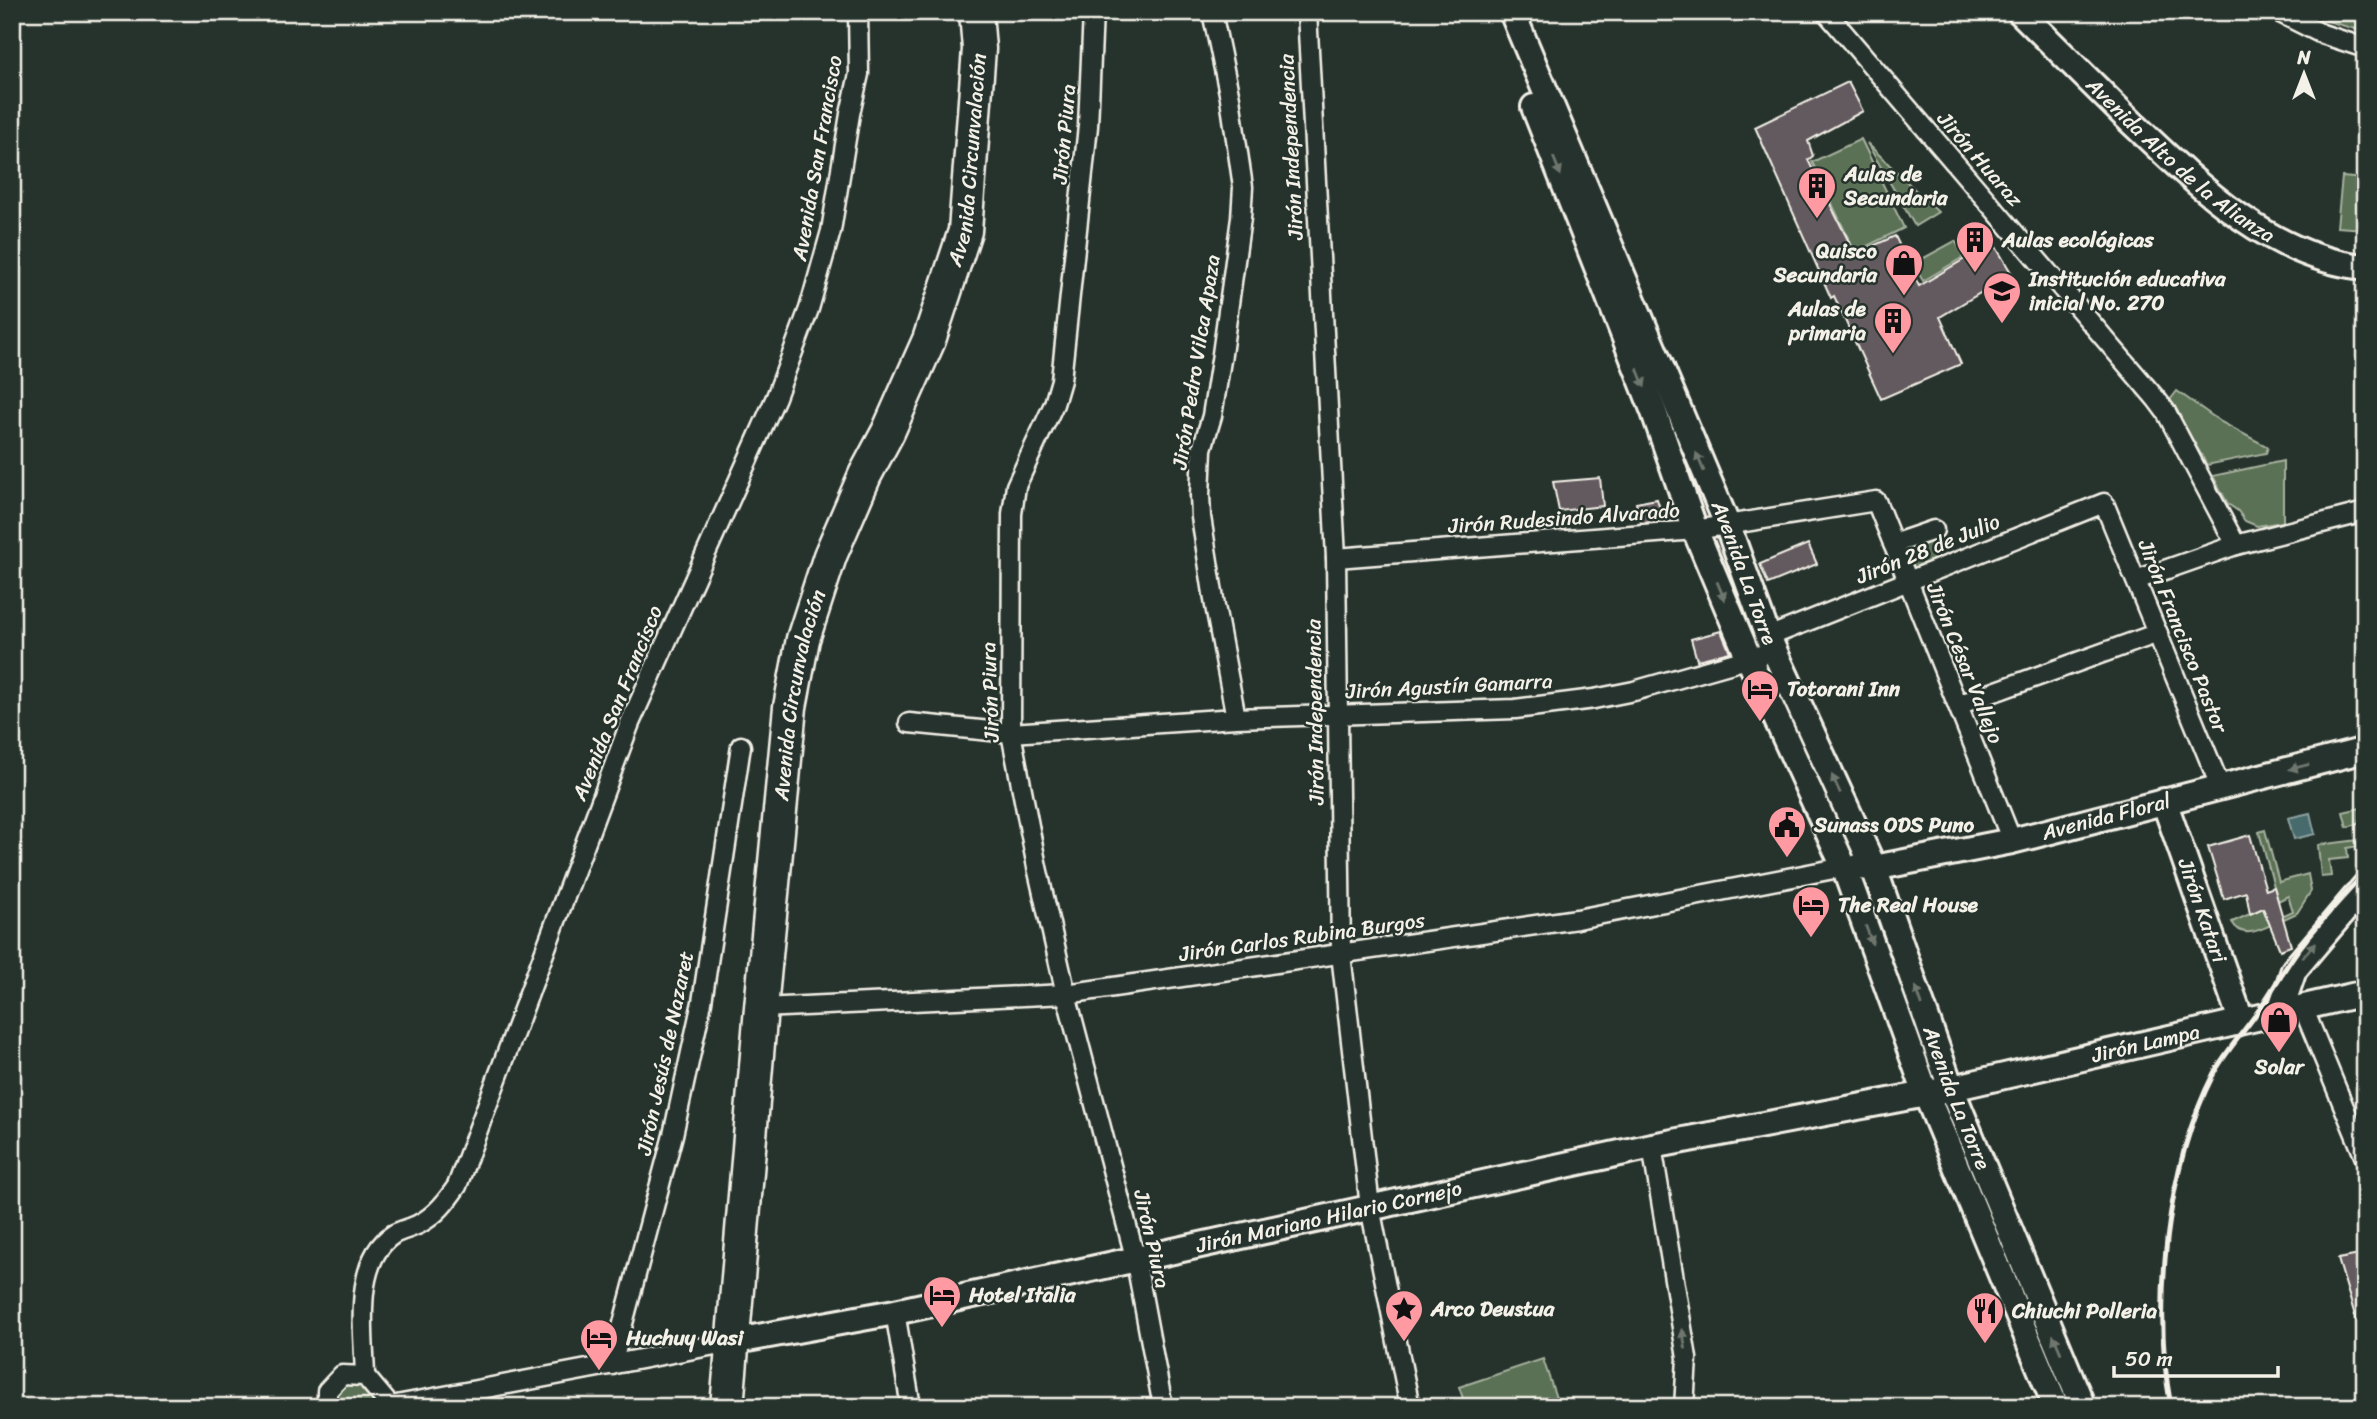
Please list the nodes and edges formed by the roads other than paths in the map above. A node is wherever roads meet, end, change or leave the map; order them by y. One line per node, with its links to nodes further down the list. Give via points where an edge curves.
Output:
1 (858, 12): 55 (street, Avenida San Francisco, via 859,74 831,231 809,309 776,397 630,723 457,1186 433,1216 386,1241 371,1265 363,1294)
2 (976, 12): 43 (highway, Avenida Circunvalación, via 979,49 965,231 929,340 830,556 803,639 790,707)
3 (1093, 12): 31 (street, Jirón Piura, via 1088,126 1061,380 1016,485 1012,514)
4 (1212, 12): 29 (street, Jirón Pedro Vilca Apaza, via 1243,187 1222,354 1202,449 1200,495 1214,606)
5 (1307, 12): 21 (street, Jirón Independencia)
6 (1495, 12): 17 (street, Avenida La Torre, one-way to 17, via 1654,412)
7 (1512, 12): 16 (street, Avenida La Torre, one-way to 7)
8 (1826, 12): 20 (street, Jirón Huaraz, via 2157,400)
9 (2020, 12): 12 (street, Avenida Alto de la Alianza, via 2164,153 2231,210 2309,253)
10 (2278, 13): 11 (street)
11 (2365, 48)
12 (2365, 267)
13 (1877, 501): 16 (street, Jirón Rudesindo Alvarado); 19 (street, Jirón César Vallejo)
14 (2104, 503): 22 (street, Jirón Francisco Pastor); 23 (street, Jirón 28 de Julio)
15 (2365, 512): 20 (street)
16 (1727, 524): 17 (street, Jirón Rudesindo Alvarado); 25 (street, Avenida La Torre)
17 (1695, 530): 21 (street, Jirón Rudesindo Alvarado); 26 (street, Avenida La Torre, one-way to 26)
18 (1934, 530): 19 (street)
19 (1894, 544): 23 (street, Jirón César Vallejo)
20 (2236, 545): 22 (street)
21 (1336, 558): 28 (street, Jirón Independencia)
22 (2136, 580): 24 (street, Jirón Francisco Pastor)
23 (1908, 581): 25 (street, Jirón 28 de Julio); 27 (street, Jirón César Vallejo)
24 (2158, 632): 27 (street); 34 (street, Jirón Francisco Pastor)
25 (1771, 644): 26 (street, Jirón Agustín Gamarra); 38 (street, Avenida La Torre, one-way to 25)
26 (1749, 659): 28 (street, Jirón Agustín Gamarra, via 1634,691 1557,704); 37 (street, Avenida La Torre)
27 (1958, 705): 36 (street, Jirón César Vallejo)
28 (1338, 714): 29 (street, Jirón Agustín Gamarra); 40 (street, Jirón Independencia)
29 (1236, 718): 31 (street, Jirón Agustín Gamarra)
30 (909, 723): 31 (street, Jirón Agustín Gamarra)
31 (1011, 733): 42 (street, Jirón Piura)
32 (741, 746): 54 (street, Jirón Jesús de Nazaret, via 702,1002 673,1135)
33 (2365, 750): 34 (street, Avenida Floral, one-way to 34)
34 (2220, 786): 35 (street, Avenida Floral)
35 (2164, 801): 36 (street, Avenida Floral); 45 (street, Jirón Katari)
36 (2012, 841): 38 (street, Avenida Floral)
37 (1844, 867): 38 (street, Avenida Floral); 40 (street, Jirón Carlos Rubina Burgos, via 1577,919); 47 (street, Avenida La Torre, one-way to 47)
38 (1874, 868): 46 (street, Avenida La Torre, one-way to 38)
39 (2365, 886): 44 (street, one-way to 39, via 2294,970)
40 (1340, 954): 42 (street, Jirón Carlos Rubina Burgos); 50 (street, Jirón Independencia)
41 (2365, 993): 44 (street, Jirón Lampa)
42 (1066, 994): 43 (street, Jirón Carlos Rubina Burgos); 51 (street, Jirón Piura)
43 (761, 1008): 53 (highway, Avenida Circunvalación)
44 (2291, 1008): 45 (street, Jirón Lampa); 49 (street)
45 (2241, 1020): 46 (street, Jirón Lampa)
46 (1951, 1088): 47 (street, Jirón Lampa); 64 (street, Avenida La Torre, one-way to 46)
47 (1926, 1094): 48 (street, Jirón Mariano Hilario Cornejo); 63 (street, Avenida La Torre)
48 (1652, 1146): 50 (street, Jirón Mariano Hilario Cornejo); 62 (street, one-way to 48, via 1687,1358)
49 (2365, 1158)
50 (1370, 1207): 51 (street, Jirón Mariano Hilario Cornejo); 61 (street, Jirón Independencia)
51 (1135, 1257): 52 (street, Jirón Mariano Hilario Cornejo); 60 (street, Jirón Piura)
52 (895, 1312): 53 (street, Jirón Mariano Hilario Cornejo); 59 (street)
53 (731, 1342): 54 (street); 58 (highway, Avenida Circunvalación)
54 (612, 1365): 56 (street)
55 (365, 1376): 56 (street); 57 (street, via 342,1375 327,1391)
56 (391, 1406)
57 (327, 1407)
58 (727, 1407)
59 (911, 1407)
60 (1163, 1407)
61 (1410, 1407)
62 (1684, 1407)
63 (2056, 1407)
64 (2083, 1407)

